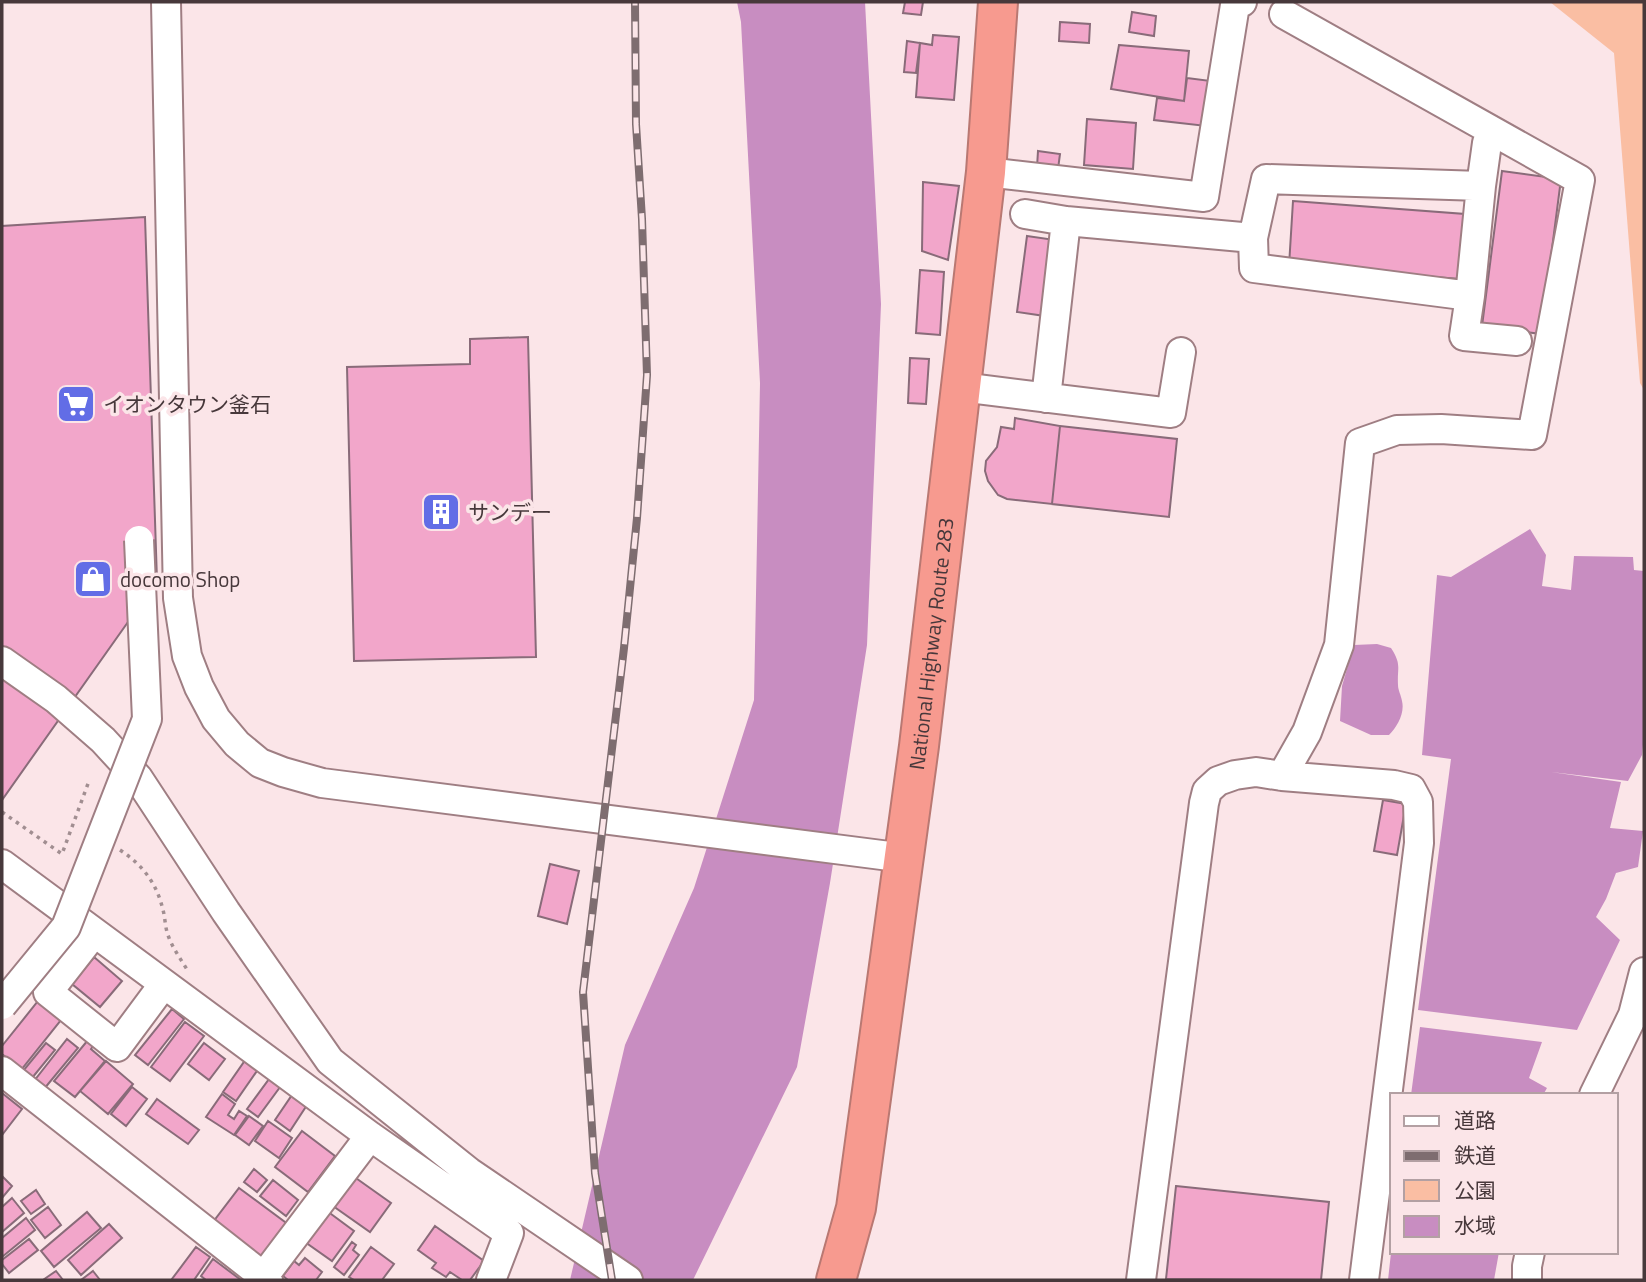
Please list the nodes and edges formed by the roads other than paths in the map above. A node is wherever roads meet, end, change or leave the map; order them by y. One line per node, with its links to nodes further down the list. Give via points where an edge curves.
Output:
1 (166, 2): 19 (street, via 178,598 187,656 199,687 216,719 237,744 260,764 322,783)
2 (998, 2): 6 (highway, National Highway Route 283)
3 (1242, 2): 6 (street, via 1235,5 1204,197)
4 (1284, 14): 18 (street, via 1580,180 1532,435 1397,430 1360,443 1339,645 1307,732)
5 (1486, 143): 7 (street)
6 (986, 172): 14 (highway, National Highway Route 283)
7 (1481, 186): 10 (street, via 1266,179); 11 (street)
8 (1025, 214): 9 (street)
9 (1066, 221): 10 (street); 15 (street)
10 (1253, 238): 11 (street, via 1254,268)
11 (1470, 296): 12 (street, via 1464,336)
12 (1517, 341)
13 (1181, 352): 15 (street, via 1171,413)
14 (961, 387): 15 (street); 19 (highway, National Highway Route 283)
15 (1046, 398)
16 (139, 540): 24 (street, bridge, via 147,719 66,927)
17 (2, 662): 31 (street, via 56,699 138,778 330,1061 469,1172)
18 (1282, 776): 33 (street, via 1235,775 1207,791); 34 (street, via 1394,785 1411,789 1418,802 1419,843)
19 (905, 858): 32 (highway, National Highway Route 283, via 856,1208)
20 (2, 864): 21 (street)
21 (94, 933): 23 (street); 23 (street, via 48,992 117,1047)
22 (1644, 972): 26 (street, via 1633,1014)
23 (163, 985): 27 (street)
24 (2, 1005)
25 (2, 1070): 29 (street)
26 (1595, 1093)
27 (370, 1136): 29 (street); 30 (street, via 509,1233)
28 (1530, 1254): 35 (street)
29 (264, 1279)
30 (492, 1280)
31 (628, 1280)
32 (835, 1280)
33 (1140, 1280)
34 (1364, 1280)
35 (1527, 1280)

